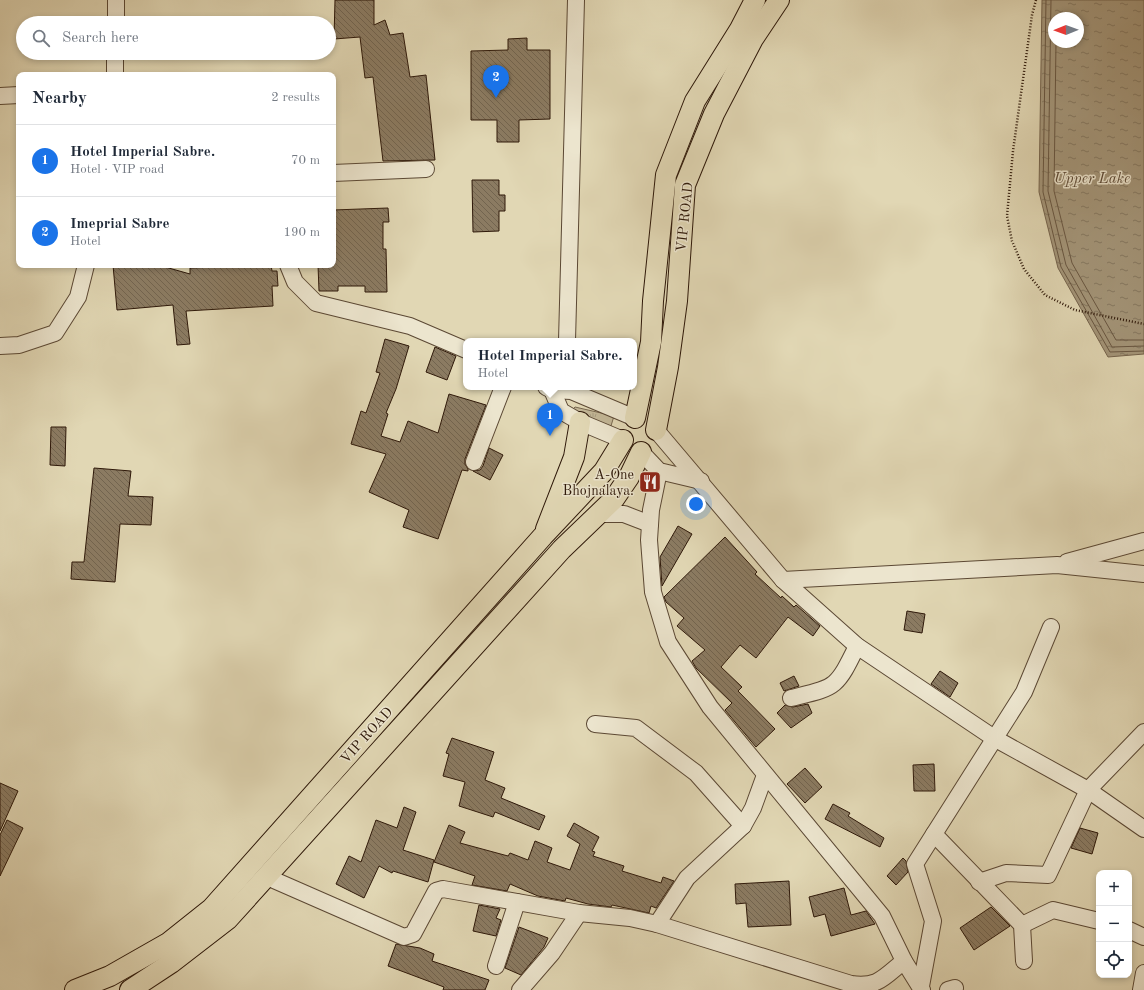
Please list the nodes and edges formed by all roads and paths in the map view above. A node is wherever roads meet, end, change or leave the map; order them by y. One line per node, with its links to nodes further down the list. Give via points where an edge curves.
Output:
1 (116, 0): 6 (street)
2 (576, 0): 16 (street)
3 (755, 0): 22 (main road, VIP ROAD, via 695,101 666,175 651,342)
4 (779, 0): 24 (main road, VIP ROAD, via 753,38 714,114 685,185 677,301)
5 (1036, 0): 15 (path, via 1013,152 1007,216 1012,241 1024,269 1046,295 1075,310)
6 (116, 16)
7 (115, 60): 8 (street)
8 (115, 72)
9 (16, 95): 10 (street)
10 (0, 96)
11 (426, 169): 12 (street)
12 (336, 173)
13 (85, 268): 17 (street, via 78,297 55,333 19,345)
14 (289, 268): 18 (street, via 295,282 316,303 410,326)
15 (1144, 324)
16 (567, 338)
17 (0, 346)
18 (463, 349)
19 (502, 390): 27 (street)
20 (550, 390): 23 (street, via 561,411)
21 (573, 390): 22 (street)
22 (635, 418): 24 (main road, via 649,420); 25 (main road, via 625,424)
23 (580, 422): 25 (street); 32 (main road, via 574,457)
24 (656, 430): 26 (main road, via 655,442); 29 (street)
25 (622, 440): 26 (main road, via 629,449); 32 (main road, VIP ROAD, via 604,471)
26 (641, 452): 28 (street); 30 (main road, VIP ROAD, via 614,499)
27 (474, 462)
28 (659, 471): 29 (street); 31 (street)
29 (701, 482): 36 (street)
30 (598, 514): 31 (street, via 624,514); 48 (main road, VIP ROAD, via 562,549)
31 (650, 524): 43 (street, via 653,592 668,642 710,707)
32 (543, 536): 62 (main road, VIP ROAD, via 212,908 168,943 110,976)
33 (1144, 540): 34 (street)
34 (1057, 565): 35 (street); 36 (street)
35 (1144, 574)
36 (783, 580): 38 (street)
37 (1051, 627): 42 (street, via 1024,692)
38 (857, 646): 39 (street, via 836,683 824,690); 42 (street)
39 (791, 698)
40 (595, 724): 45 (street, via 636,728 696,773)
41 (1144, 732): 44 (street)
42 (994, 738): 44 (street); 47 (street)
43 (766, 775): 45 (street); 57 (street, via 882,916)
44 (1088, 790): 46 (street); 49 (street, via 1048,875 1006,873)
45 (743, 826): 53 (street, via 687,878)
46 (1144, 829)
47 (934, 834): 49 (street); 61 (street, via 915,864 933,921)
48 (267, 877): 50 (street, via 404,937 413,934 439,889); 63 (main road, VIP ROAD, via 228,919 171,963)
49 (979, 882): 54 (street)
50 (517, 902): 51 (street); 59 (street)
51 (579, 913): 53 (street, via 630,918); 64 (street, via 552,953)
52 (1096, 920): 54 (street, via 1053,910)
53 (657, 924): 57 (street, via 851,984 876,984)
54 (1022, 925): 58 (street)
55 (1132, 931): 56 (street)
56 (1144, 937)
57 (904, 960): 61 (street)
58 (1024, 961)
59 (496, 966)
60 (1144, 974): 65 (street)
61 (921, 988)
62 (75, 990)
63 (130, 990)
64 (520, 990)
65 (1141, 990)

